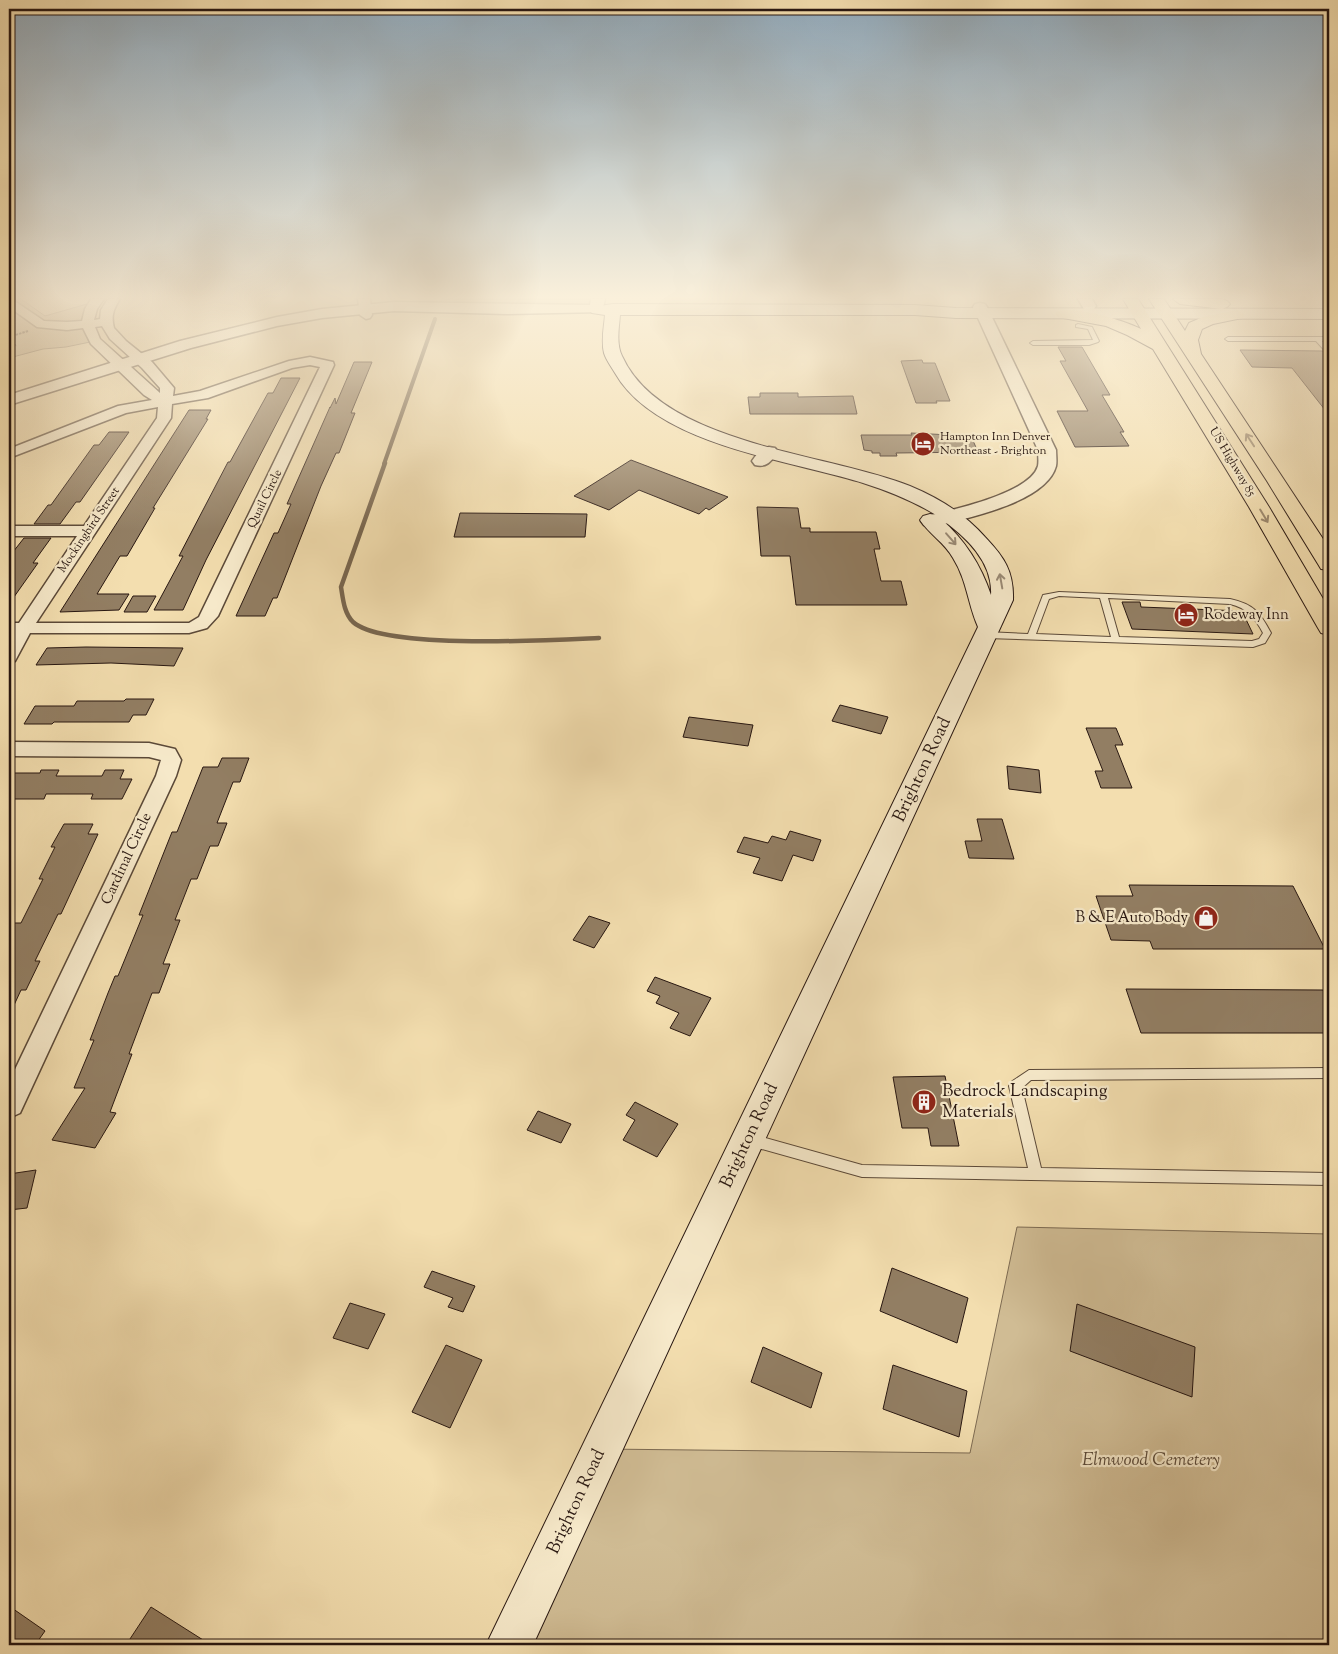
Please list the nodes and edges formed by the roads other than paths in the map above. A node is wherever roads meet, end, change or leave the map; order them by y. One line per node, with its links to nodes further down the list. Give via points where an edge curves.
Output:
1 (91, 376): 12 (street)
2 (97, 376): 14 (street)
3 (133, 376): 13 (street)
4 (157, 376): 13 (street, Mockingbird Street, via 168,388)
5 (255, 376): 13 (street, Quail Circle, via 203,395)
6 (324, 376): 23 (street, Quail Circle, via 204,623 189,628)
7 (625, 376): 16 (main road, via 638,392 672,416)
8 (1013, 376): 17 (street, via 1048,450 1049,462 1042,475 1021,492)
9 (1178, 376): 24 (highway, US Highway 85, one-way to 24)
10 (1207, 376): 21 (highway, US Highway 85, one-way to 10)
11 (610, 384): 16 (main road, via 649,419 669,429 728,452)
12 (9, 400)
13 (165, 402): 15 (street, Quail Circle, via 123,409); 20 (street, Mockingbird Street, via 164,418)
14 (9, 408)
15 (9, 454)
16 (774, 459): 17 (main road, Brighton Road, via 873,479); 18 (main road, via 865,487)
17 (952, 515): 18 (street); 25 (main road, Brighton Road, one-way to 17, via 1002,600 1002,579 985,548)
18 (931, 520): 25 (main road, one-way to 25, via 950,538 973,572)
19 (9, 531): 20 (street)
20 (88, 531): 23 (street, Mockingbird Street)
21 (1329, 564)
22 (1103, 595): 26 (lane, via 1059,594 1046,597); 27 (lane); 27 (lane, via 1242,603 1259,617 1267,633 1262,641 1253,644)
23 (16, 628): 28 (street, Mockingbird Street)
24 (1329, 628)
25 (987, 631): 26 (lane); 32 (main road, Brighton Road)
26 (1031, 637): 27 (lane)
27 (1116, 640)
28 (9, 657)
29 (9, 749): 31 (street, Cardinal Circle, via 149,750 168,754 171,760)
30 (1329, 1073): 33 (lane, via 1029,1075 1015,1086)
31 (9, 1106)
32 (748, 1139): 33 (lane, via 862,1171); 35 (main road, Brighton Road)
33 (1036, 1173): 34 (lane)
34 (1329, 1179)
35 (509, 1645)

